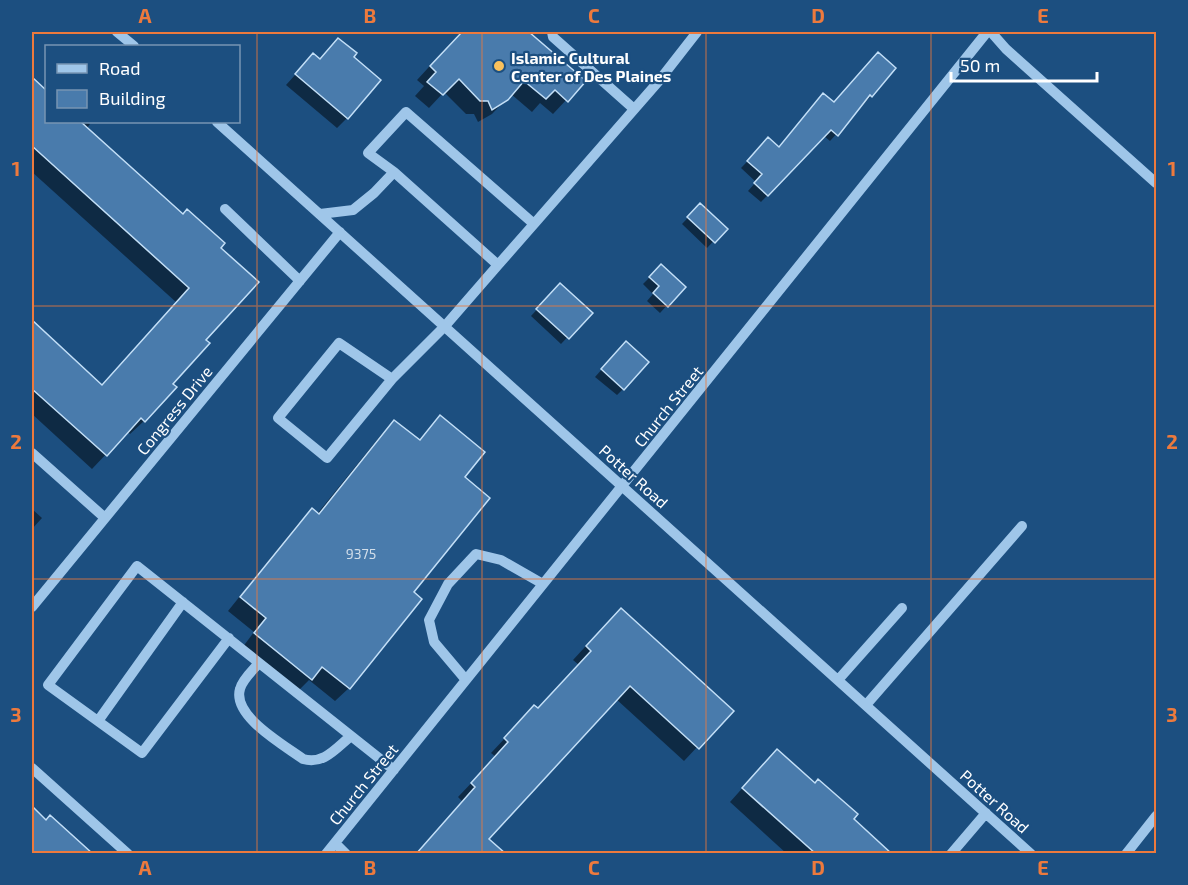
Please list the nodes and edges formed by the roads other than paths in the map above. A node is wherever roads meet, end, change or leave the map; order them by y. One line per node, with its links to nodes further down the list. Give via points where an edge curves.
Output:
1 (117, 32): 5 (street)
2 (552, 32): 6 (street, via 552,37)
3 (697, 32): 6 (street)
4 (989, 32): 9 (street); 19 (street, Church Street)
5 (133, 45)
6 (634, 109): 12 (street)
7 (218, 123): 11 (street, Potter Road)
8 (394, 172): 11 (street, via 353,210); 12 (street, via 368,153 406,112); 14 (street)
9 (1156, 183)
10 (225, 208): 15 (street)
11 (320, 214): 13 (street, Potter Road)
12 (534, 224): 14 (street)
13 (340, 232): 15 (street, Congress Drive); 16 (street, Potter Road)
14 (498, 265): 16 (street)
15 (300, 281): 20 (street, Congress Drive)
16 (445, 326): 17 (street); 19 (street, Potter Road)
17 (392, 380): 17 (street, via 327,458 279,418 339,343)
18 (32, 453): 20 (street)
19 (623, 486): 22 (street, Church Street); 29 (street, Potter Road)
20 (105, 518): 24 (street, Congress Drive)
21 (1022, 526): 30 (street)
22 (543, 584): 28 (street, Church Street); 28 (street, via 501,560 476,554 448,584 429,620 435,642)
23 (183, 602): 26 (street); 31 (street); 31 (street, via 137,566 48,685)
24 (32, 607)
25 (902, 608): 29 (street)
26 (229, 638): 27 (street); 31 (street, via 142,753)
27 (259, 663): 32 (street); 32 (street, via 240,687 238,699 254,722 303,759 313,762 323,759)
28 (466, 680): 34 (street, Church Street)
29 (838, 680): 30 (street, Potter Road)
30 (866, 705): 35 (street, Potter Road)
31 (98, 721)
32 (351, 736): 34 (street)
33 (32, 768): 38 (street)
34 (393, 770): 37 (street, Church Street)
35 (986, 813): 41 (street); 42 (street, Potter Road)
36 (1156, 816): 43 (street)
37 (334, 843): 39 (street, Church Street); 40 (street)
38 (128, 854)
39 (326, 854)
40 (346, 854)
41 (951, 854)
42 (1031, 854)
43 (1126, 854)

